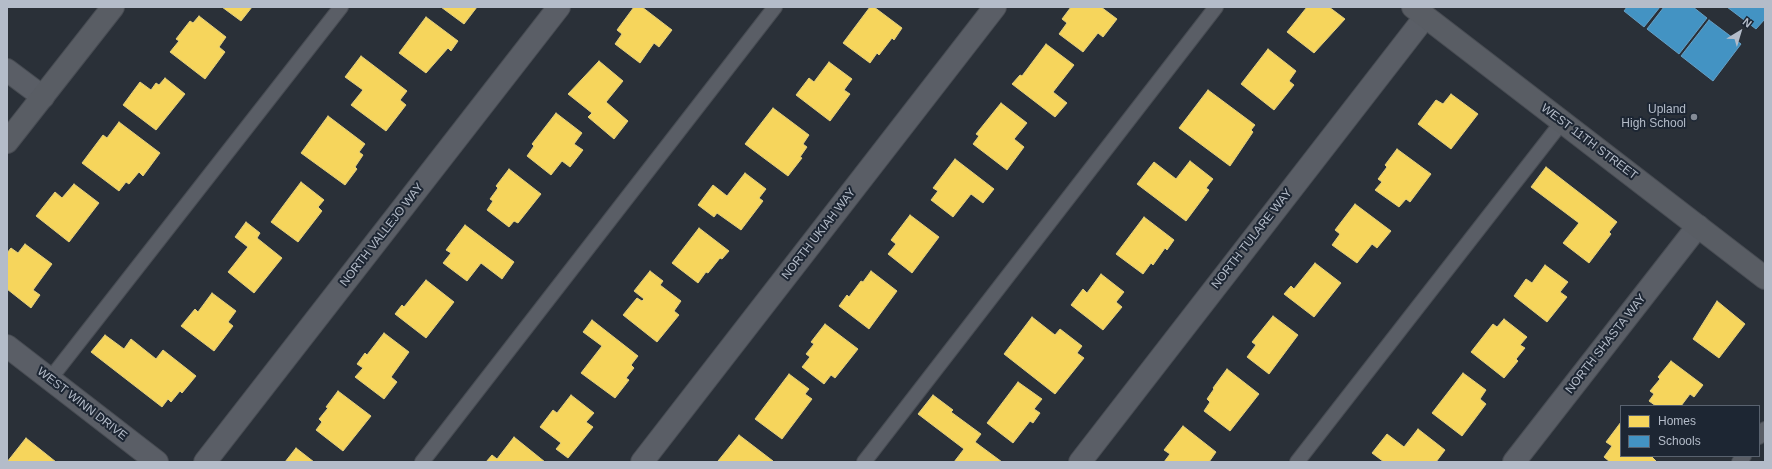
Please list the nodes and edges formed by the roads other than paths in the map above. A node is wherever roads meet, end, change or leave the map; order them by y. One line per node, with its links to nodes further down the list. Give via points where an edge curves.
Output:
1 (113, 7): 9 (street)
2 (341, 7): 15 (lane)
3 (559, 7): 17 (street, NORTH VALLEJO WAY)
4 (776, 7): 18 (lane)
5 (995, 7): 19 (street, NORTH UKIAH WAY)
6 (1216, 7): 20 (lane)
7 (1419, 12): 10 (street, WEST 11TH STREET); 21 (street, NORTH TULARE WAY)
8 (7, 70): 9 (street)
9 (42, 97): 11 (street)
10 (1562, 122): 12 (street, WEST 11TH STREET); 22 (lane)
11 (7, 142)
12 (1698, 226): 13 (street, WEST 11TH STREET); 23 (street, NORTH SHASTA WAY)
13 (1765, 278)
14 (7, 346): 15 (street, WEST WINN DRIVE)
15 (50, 379): 16 (street, WEST WINN DRIVE)
16 (157, 462)
17 (205, 462)
18 (422, 462)
19 (642, 462)
20 (864, 462)
21 (1080, 462)
22 (1297, 462)
23 (1514, 462)

